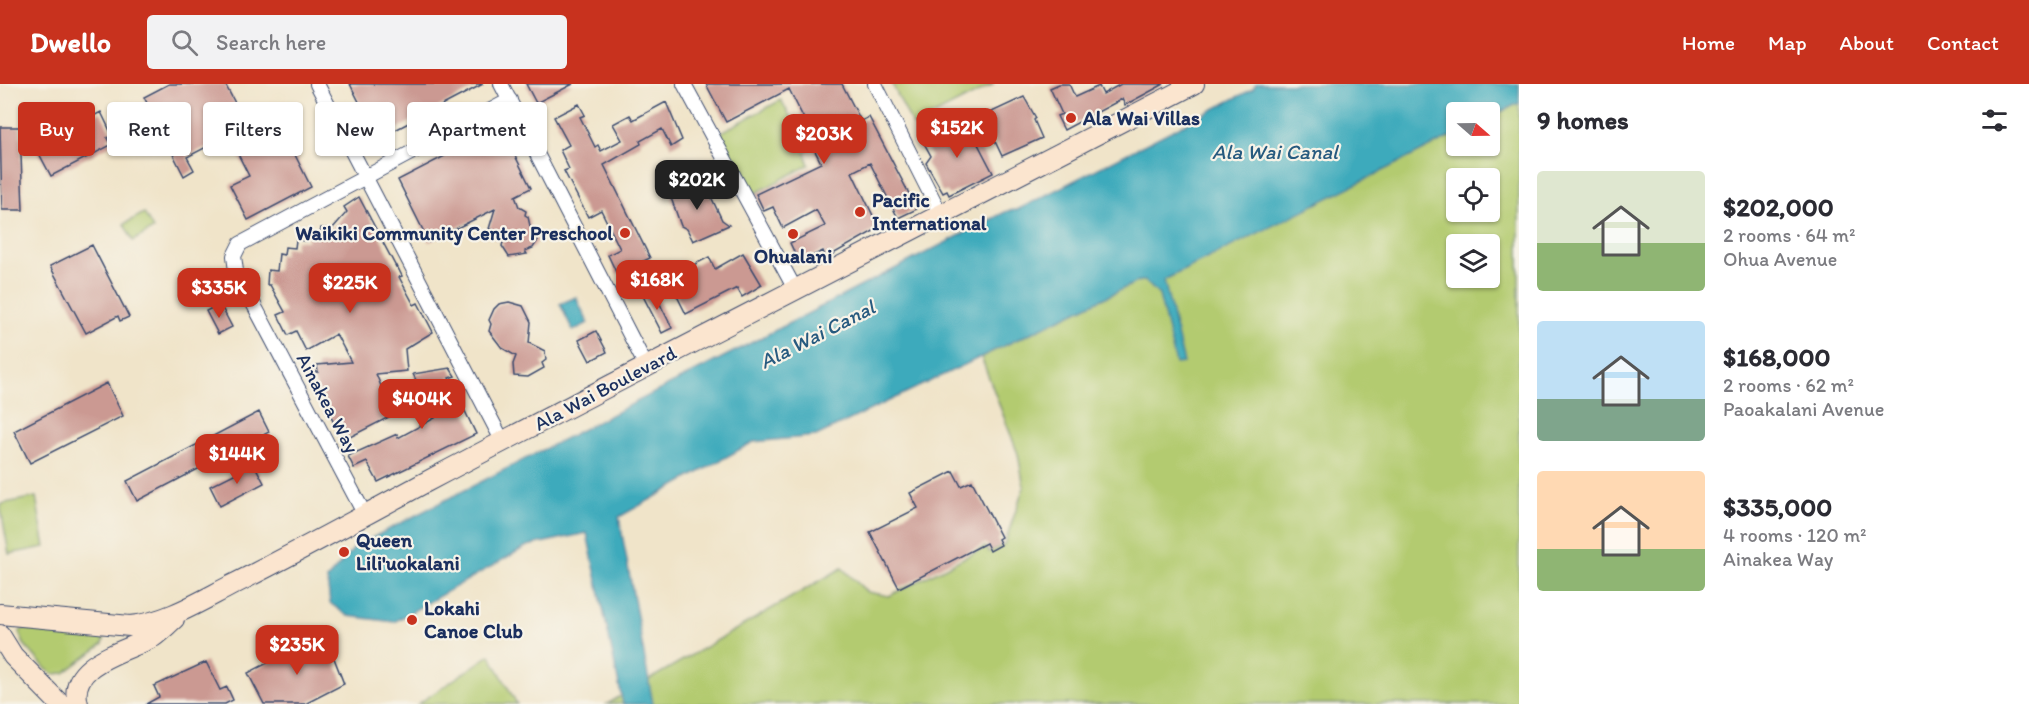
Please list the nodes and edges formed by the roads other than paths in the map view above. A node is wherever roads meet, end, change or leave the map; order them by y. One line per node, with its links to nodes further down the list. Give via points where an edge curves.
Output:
1 (318, 84): 7 (street)
2 (501, 84): 6 (street)
3 (684, 84): 9 (street)
4 (875, 84): 8 (street)
5 (1194, 84): 8 (main road, Ala Wai Boulevard)
6 (510, 100): 7 (street); 10 (street)
7 (365, 175): 11 (street); 12 (street, Ainakea Way, via 240,244 234,256 236,271)
8 (941, 215): 9 (main road, Ala Wai Boulevard)
9 (796, 291): 10 (main road, Ala Wai Boulevard)
10 (646, 366): 11 (main road, Ala Wai Boulevard)
11 (503, 442): 12 (main road, Ala Wai Boulevard)
12 (364, 515): 13 (main road, Ala Wai Boulevard)
13 (188, 608): 14 (main road, Ala Wai Boulevard, via 130,626); 19 (main road, via 154,636 101,661 82,675 74,692)
14 (0, 614)
15 (0, 635): 16 (main road, via 13,656)
16 (38, 682): 17 (main road); 18 (main road)
17 (39, 704)
18 (60, 704)
19 (78, 704)

